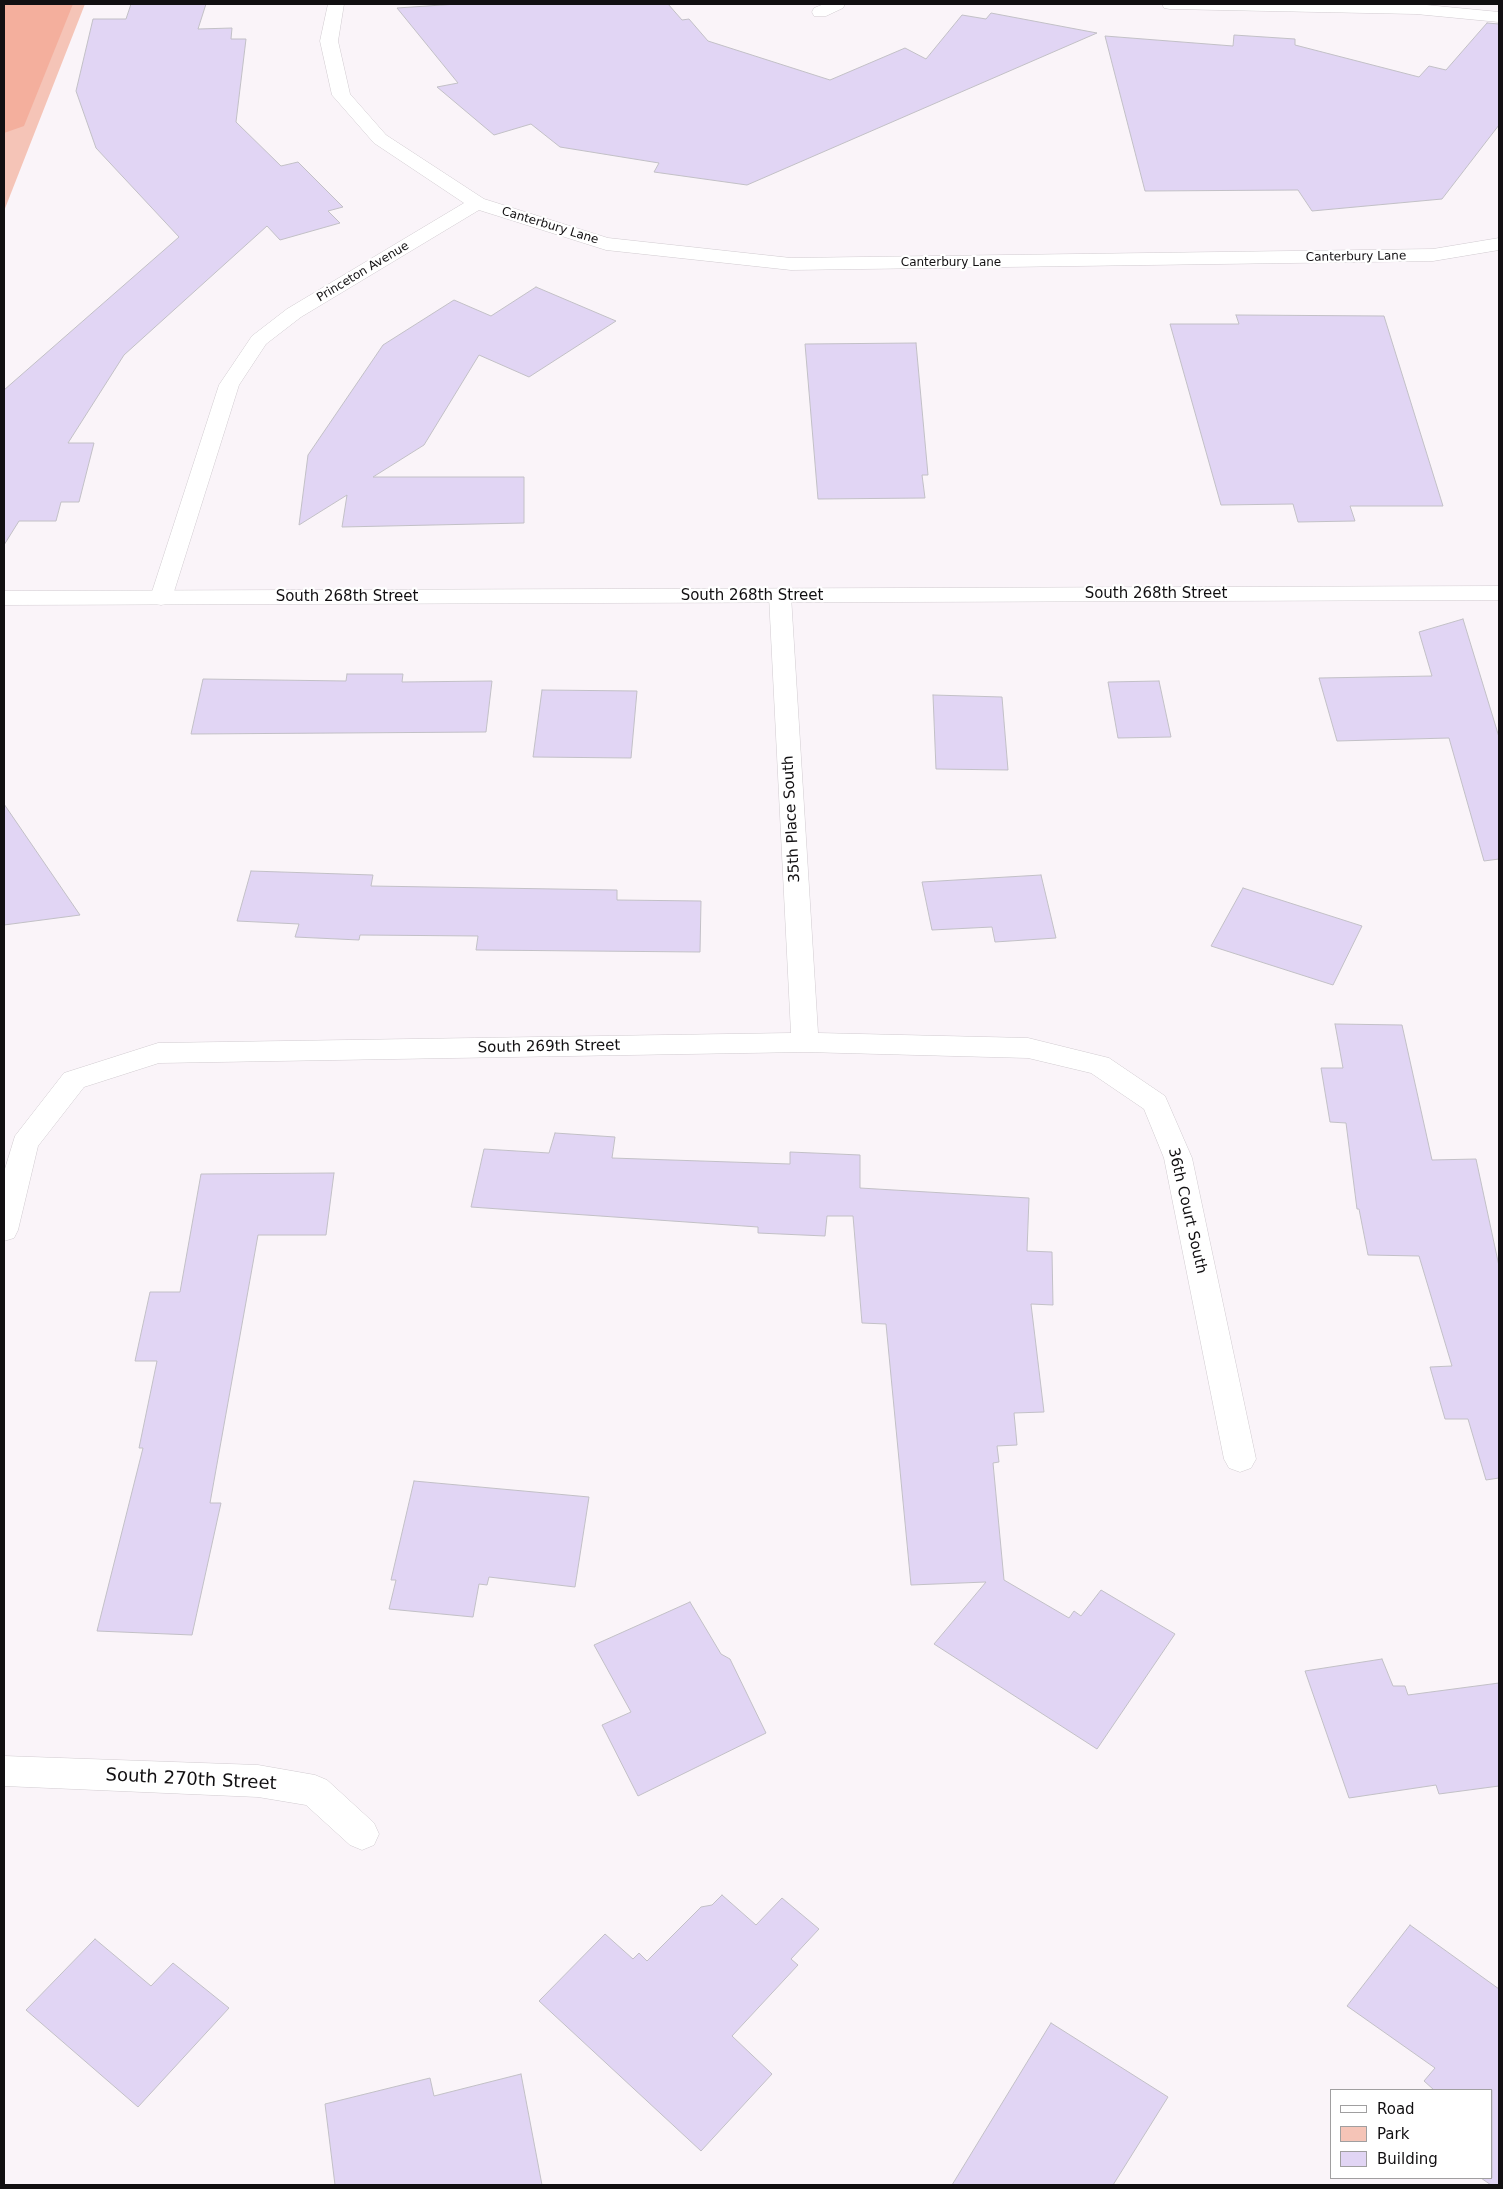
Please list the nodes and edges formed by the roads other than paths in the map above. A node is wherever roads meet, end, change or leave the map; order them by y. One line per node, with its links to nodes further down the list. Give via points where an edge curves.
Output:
1 (336, 4): 6 (street, via 329,41 341,95 380,139)
2 (837, 4): 4 (street)
3 (1170, 4): 5 (street, via 1416,9)
4 (820, 12)
5 (1499, 17)
6 (477, 203): 7 (street, Canterbury Lane, via 606,244 791,264 1433,255); 11 (street, Princeton Avenue, via 294,313 259,340 229,384)
7 (1499, 244)
8 (1499, 593): 9 (street, South 268th Street)
9 (780, 596): 11 (street, South 268th Street); 12 (street, 35th Place South)
10 (4, 598): 11 (street, South 268th Street)
11 (161, 598)
12 (805, 1042): 13 (street, South 269th Street); 14 (street, South 269th Street, via 158,1053 74,1080 25,1143)
13 (1028, 1048): 15 (street, 36th Court South, via 1099,1065 1155,1103 1178,1158)
14 (4, 1230)
15 (1240, 1459)
16 (4, 1771): 17 (street, South 270th Street, via 258,1781 315,1791)
17 (362, 1834)

